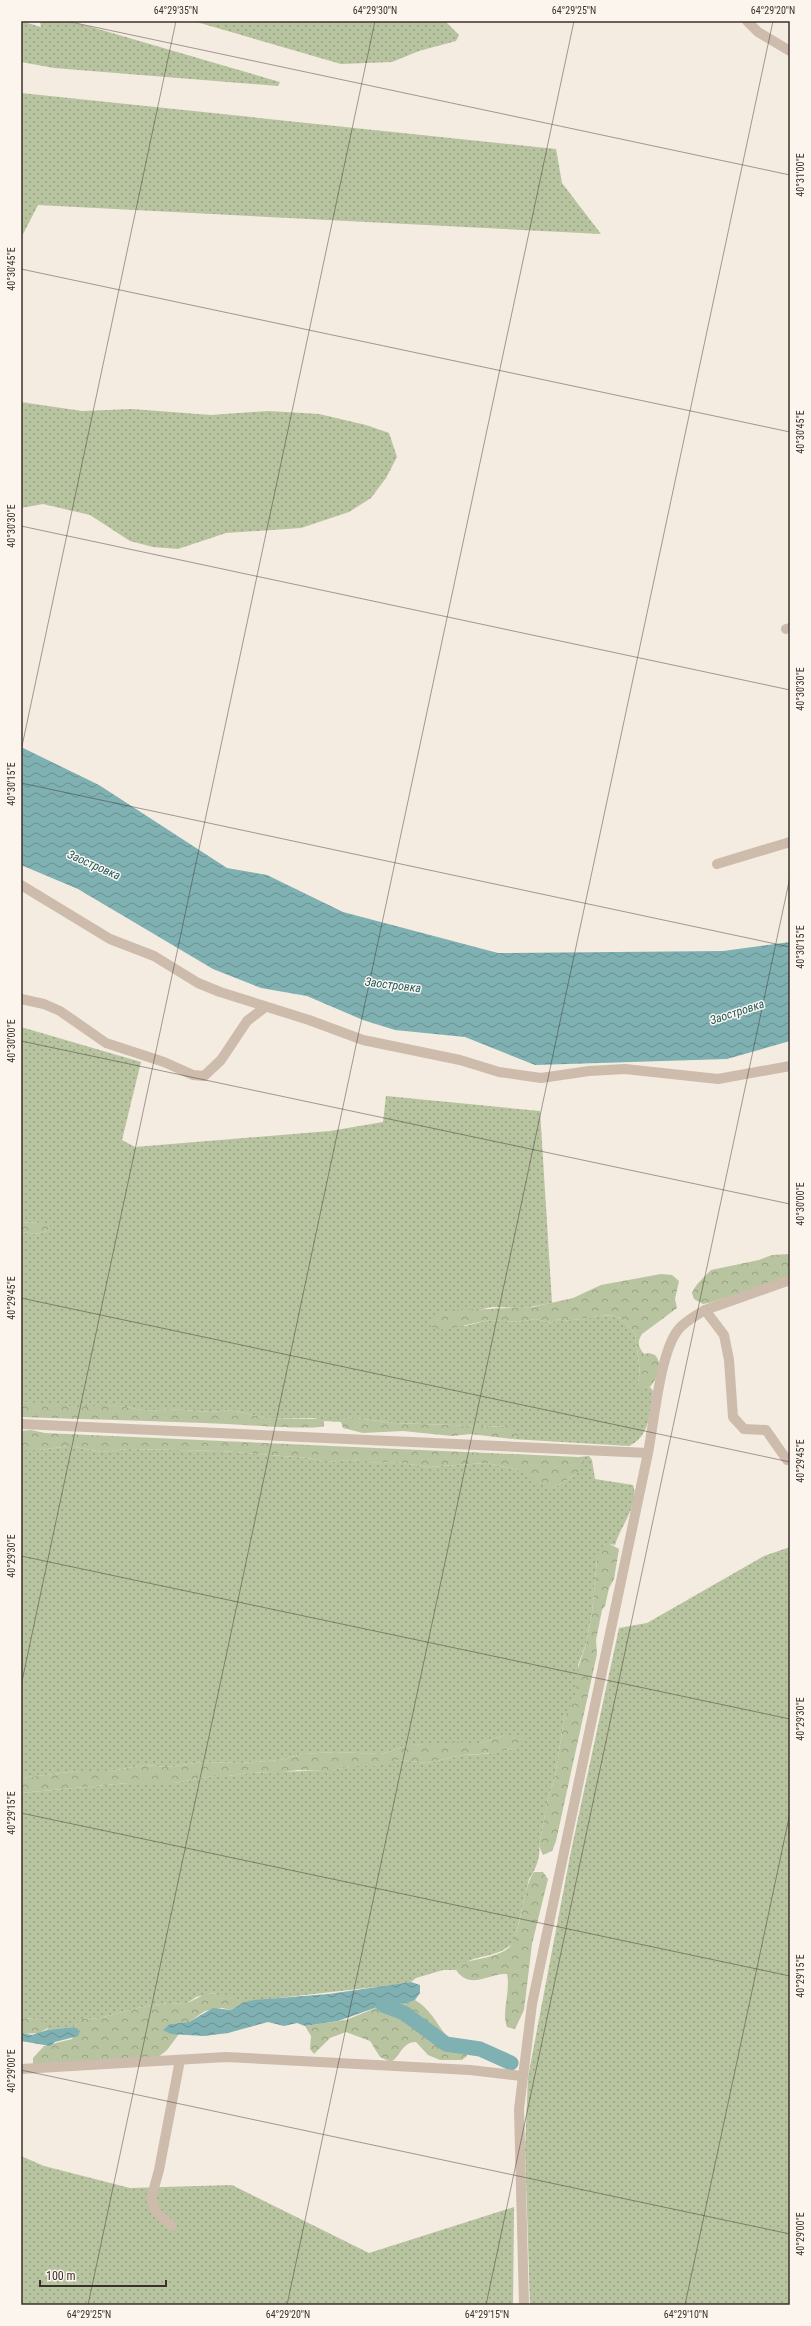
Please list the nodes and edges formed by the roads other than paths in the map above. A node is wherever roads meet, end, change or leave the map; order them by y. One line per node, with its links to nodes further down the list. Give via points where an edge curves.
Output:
1 (747, 21): 2 (street, via 758,32)
2 (790, 51)
3 (790, 842): 4 (street)
4 (717, 864)
5 (21, 885): 7 (street, via 110,939 154,956 198,983)
6 (21, 999): 7 (street, via 60,1011 106,1043 164,1062 193,1075 204,1076 221,1060 247,1021)
7 (264, 1008): 8 (street, via 309,1020 362,1040 460,1060 499,1072 541,1078 625,1069 718,1079)
8 (790, 1066)
9 (790, 1280): 10 (street)
10 (705, 1310): 12 (street, via 687,1321 677,1331 671,1343 665,1361); 13 (street, via 724,1335 729,1360 733,1417 744,1429 766,1430 787,1460)
11 (21, 1424): 12 (street)
12 (648, 1453): 16 (street, via 547,1926)
13 (790, 1459)
14 (180, 2060): 15 (street); 16 (street, via 226,2057 470,2070); 17 (street, via 151,2199 156,2212)
15 (21, 2069)
16 (522, 2076): 18 (street, via 518,2146)
17 (172, 2226)
18 (524, 2305)

